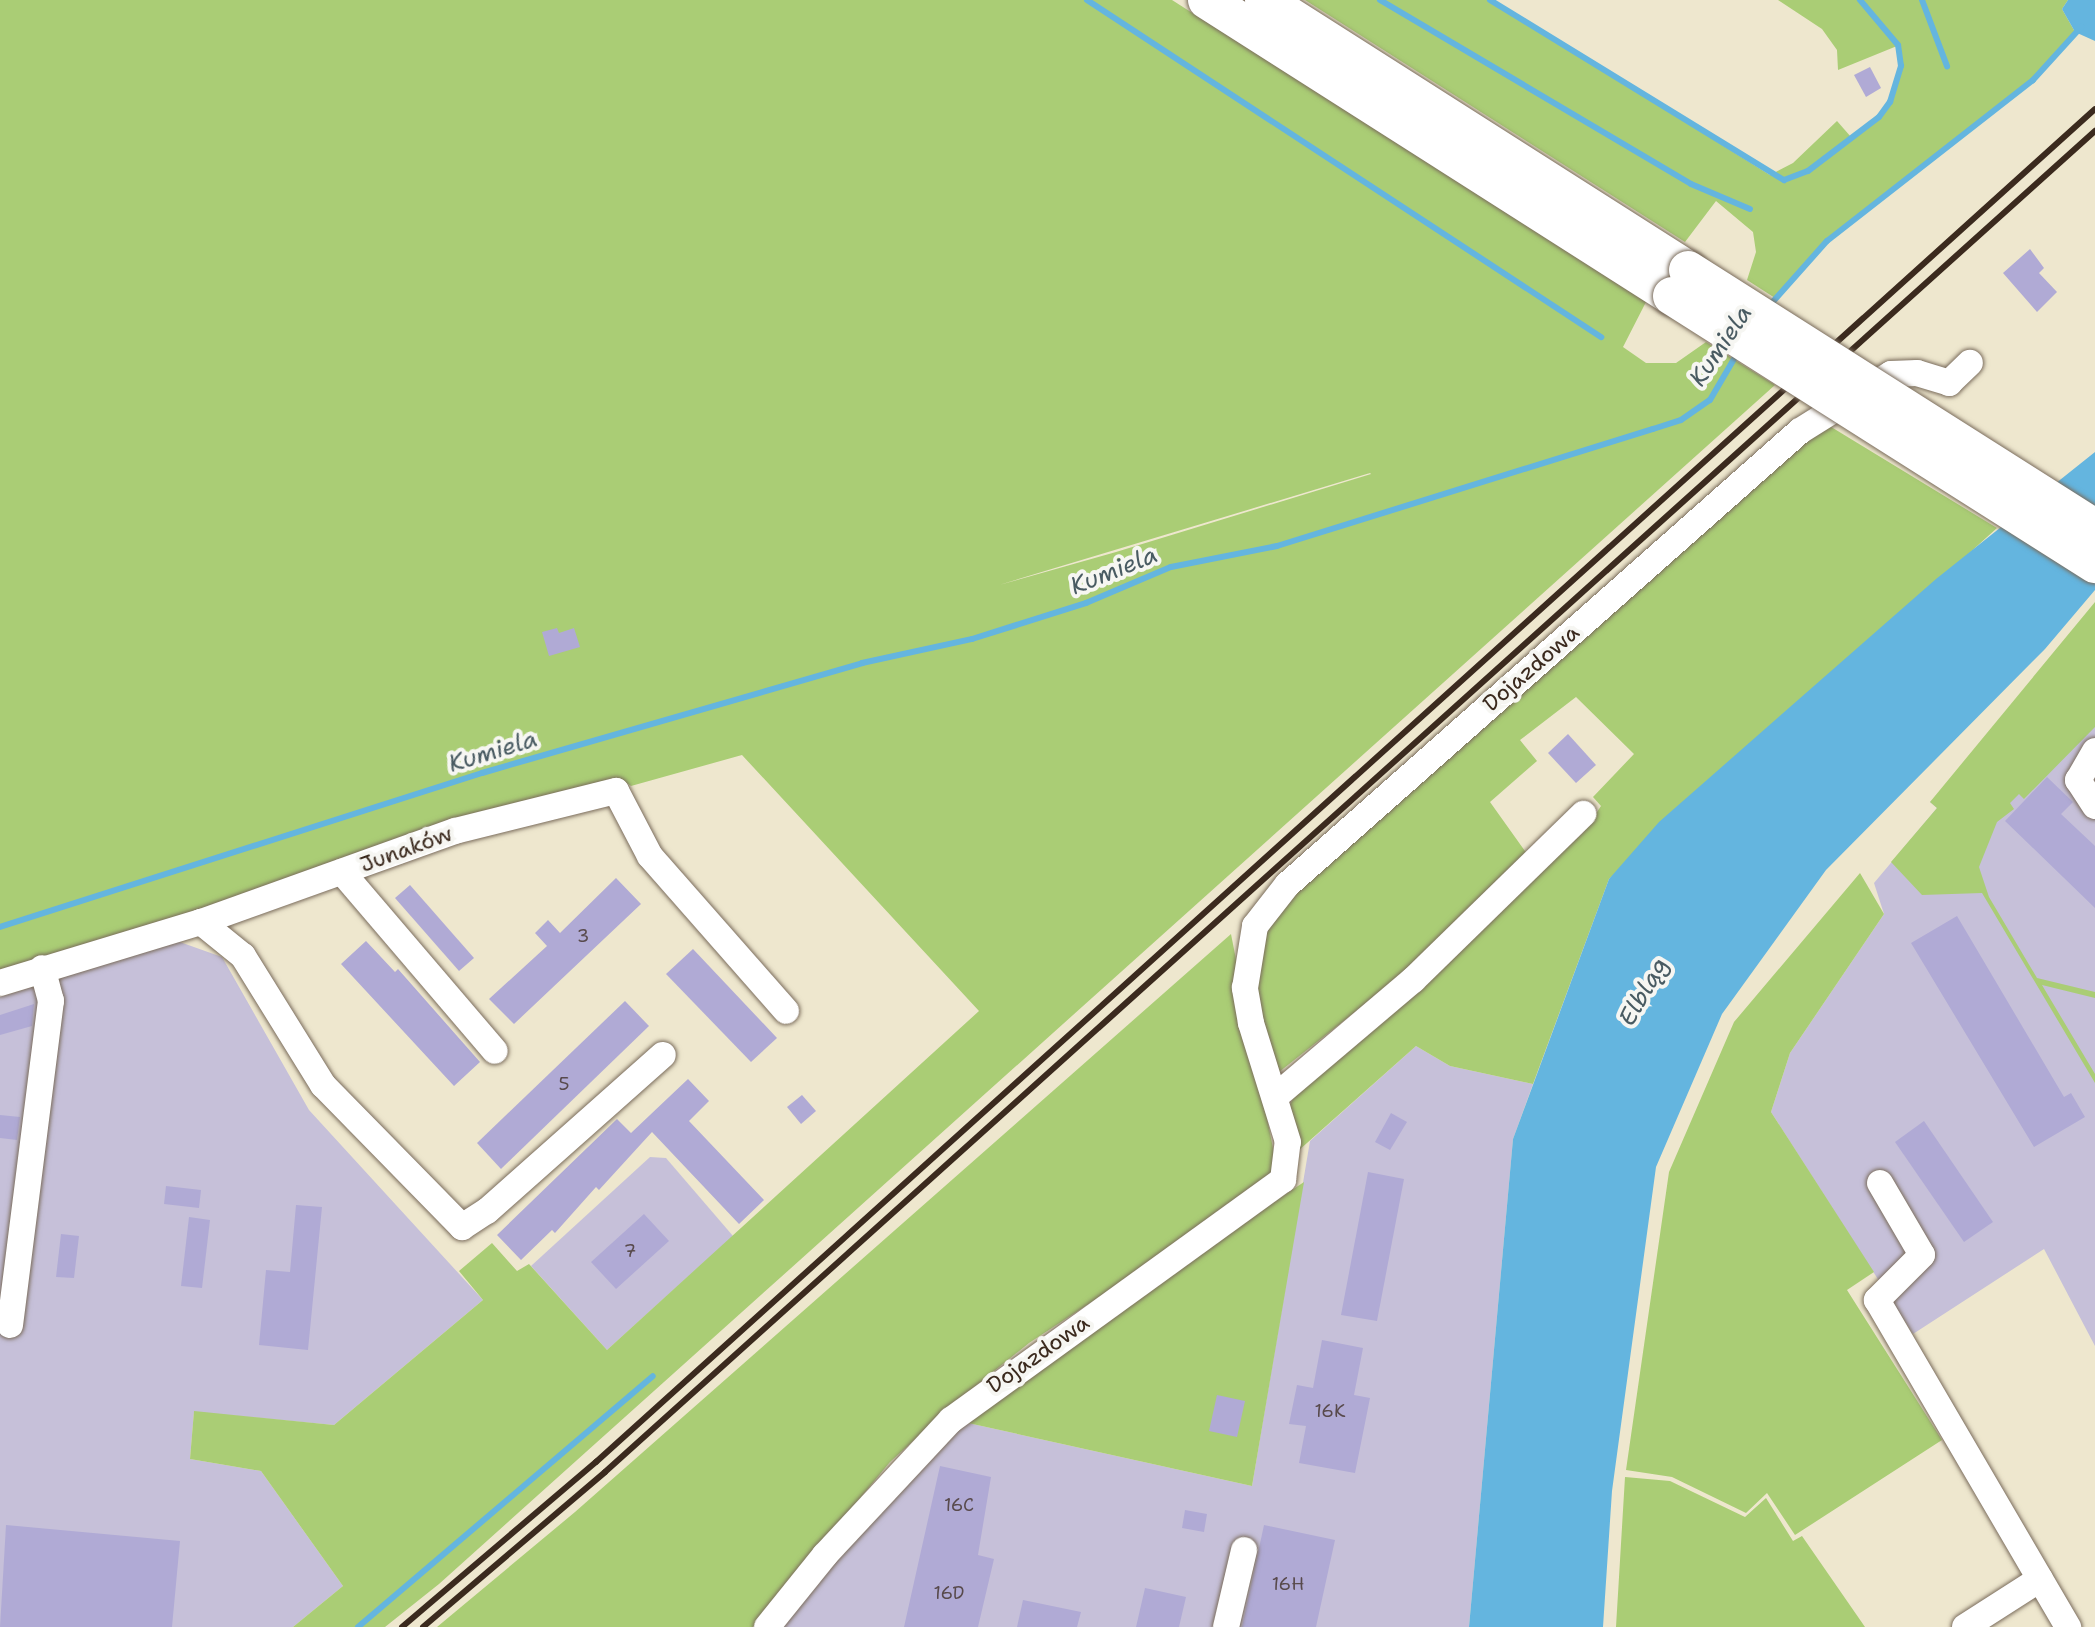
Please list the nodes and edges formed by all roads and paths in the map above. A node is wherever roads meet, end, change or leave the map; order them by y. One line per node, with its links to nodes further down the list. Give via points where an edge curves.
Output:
1 (1207, 0): 3 (highway)
2 (1264, 0): 3 (highway)
3 (1680, 283): 5 (highway, bridge); 6 (highway, bridge)
4 (1970, 363): 17 (street, Dojazdowa, via 1949,383 1917,373 1891,374 1800,431 1287,885 1255,926 1246,958 1251,1023)
5 (2095, 528)
6 (2095, 564)
7 (2095, 751): 8 (street, via 2078,780)
8 (2095, 806)
9 (1583, 814): 17 (street, via 1413,980)
10 (342, 872): 11 (street, Junaków); 14 (street, Junaków, via 455,831 616,791 650,856); 15 (street)
11 (201, 922): 12 (street, Junaków); 16 (street, via 243,956 323,1085 462,1227 487,1211)
12 (42, 968): 13 (street, Junaków); 19 (street, via 51,1001)
13 (0, 983)
14 (786, 1011)
15 (495, 1051)
16 (663, 1055)
17 (1275, 1097): 22 (street, Dojazdowa, via 1288,1142 1283,1180 960,1412 908,1462)
18 (1880, 1183): 21 (street, via 1922,1255 1877,1300)
19 (10, 1325)
20 (1244, 1550): 23 (street)
21 (2040, 1579): 24 (street); 25 (street)
22 (767, 1627)
23 (1226, 1627)
24 (1965, 1627)
25 (2068, 1627)

